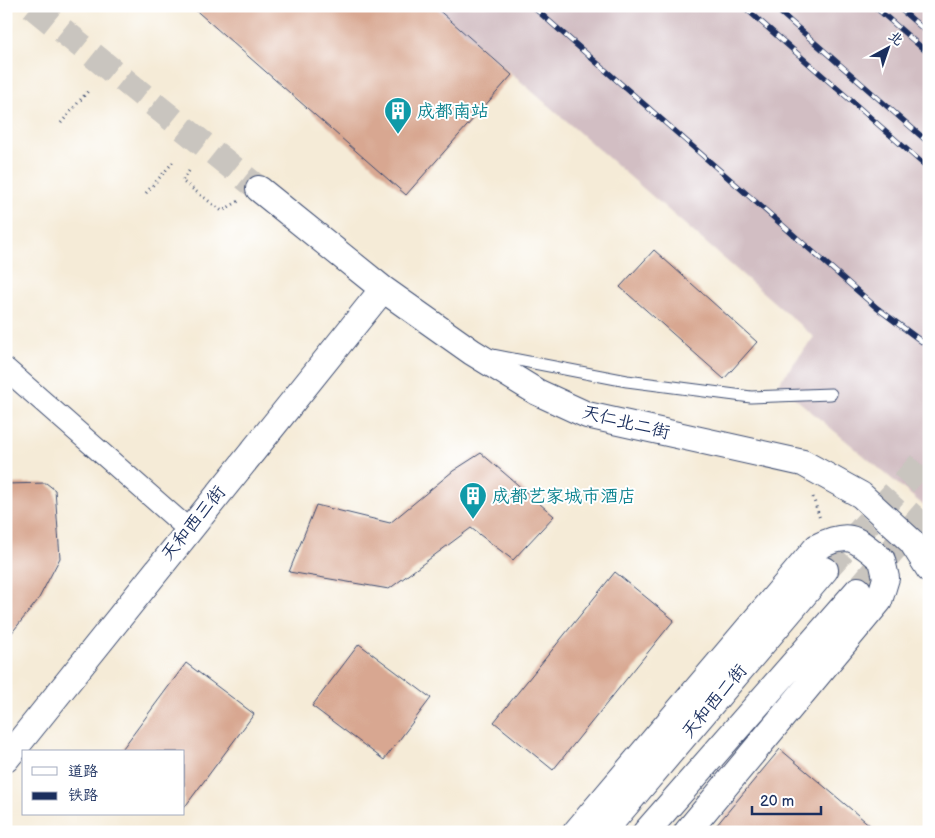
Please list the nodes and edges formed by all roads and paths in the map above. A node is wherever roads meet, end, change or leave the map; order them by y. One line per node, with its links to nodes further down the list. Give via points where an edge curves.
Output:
1 (88, 91): 2 (path)
2 (61, 123)
3 (175, 160): 6 (path)
4 (190, 171): 5 (path, via 182,181 222,211)
5 (258, 189): 7 (street, 天仁北二街)
6 (146, 193)
7 (383, 289): 8 (street, 天仁北二街); 12 (street, 天和西三街)
8 (472, 352): 10 (lane, via 627,381 751,397); 11 (street, 天仁北二街, via 537,392 587,415)
9 (6, 369): 12 (street)
10 (831, 394)
11 (803, 463): 13 (path); 14 (street, 天仁北二街, via 861,495 912,542)
12 (188, 529): 17 (street, 天和西三街)
13 (826, 542): 18 (street, via 817,546); 21 (street, via 834,538 855,538 882,560 886,578 879,602)
14 (929, 569)
15 (825, 570): 19 (street, 天和西二街)
16 (858, 590): 20 (street, 天和西二街)
17 (6, 759)
18 (576, 832)
19 (603, 832)
20 (646, 832)
21 (686, 832)

